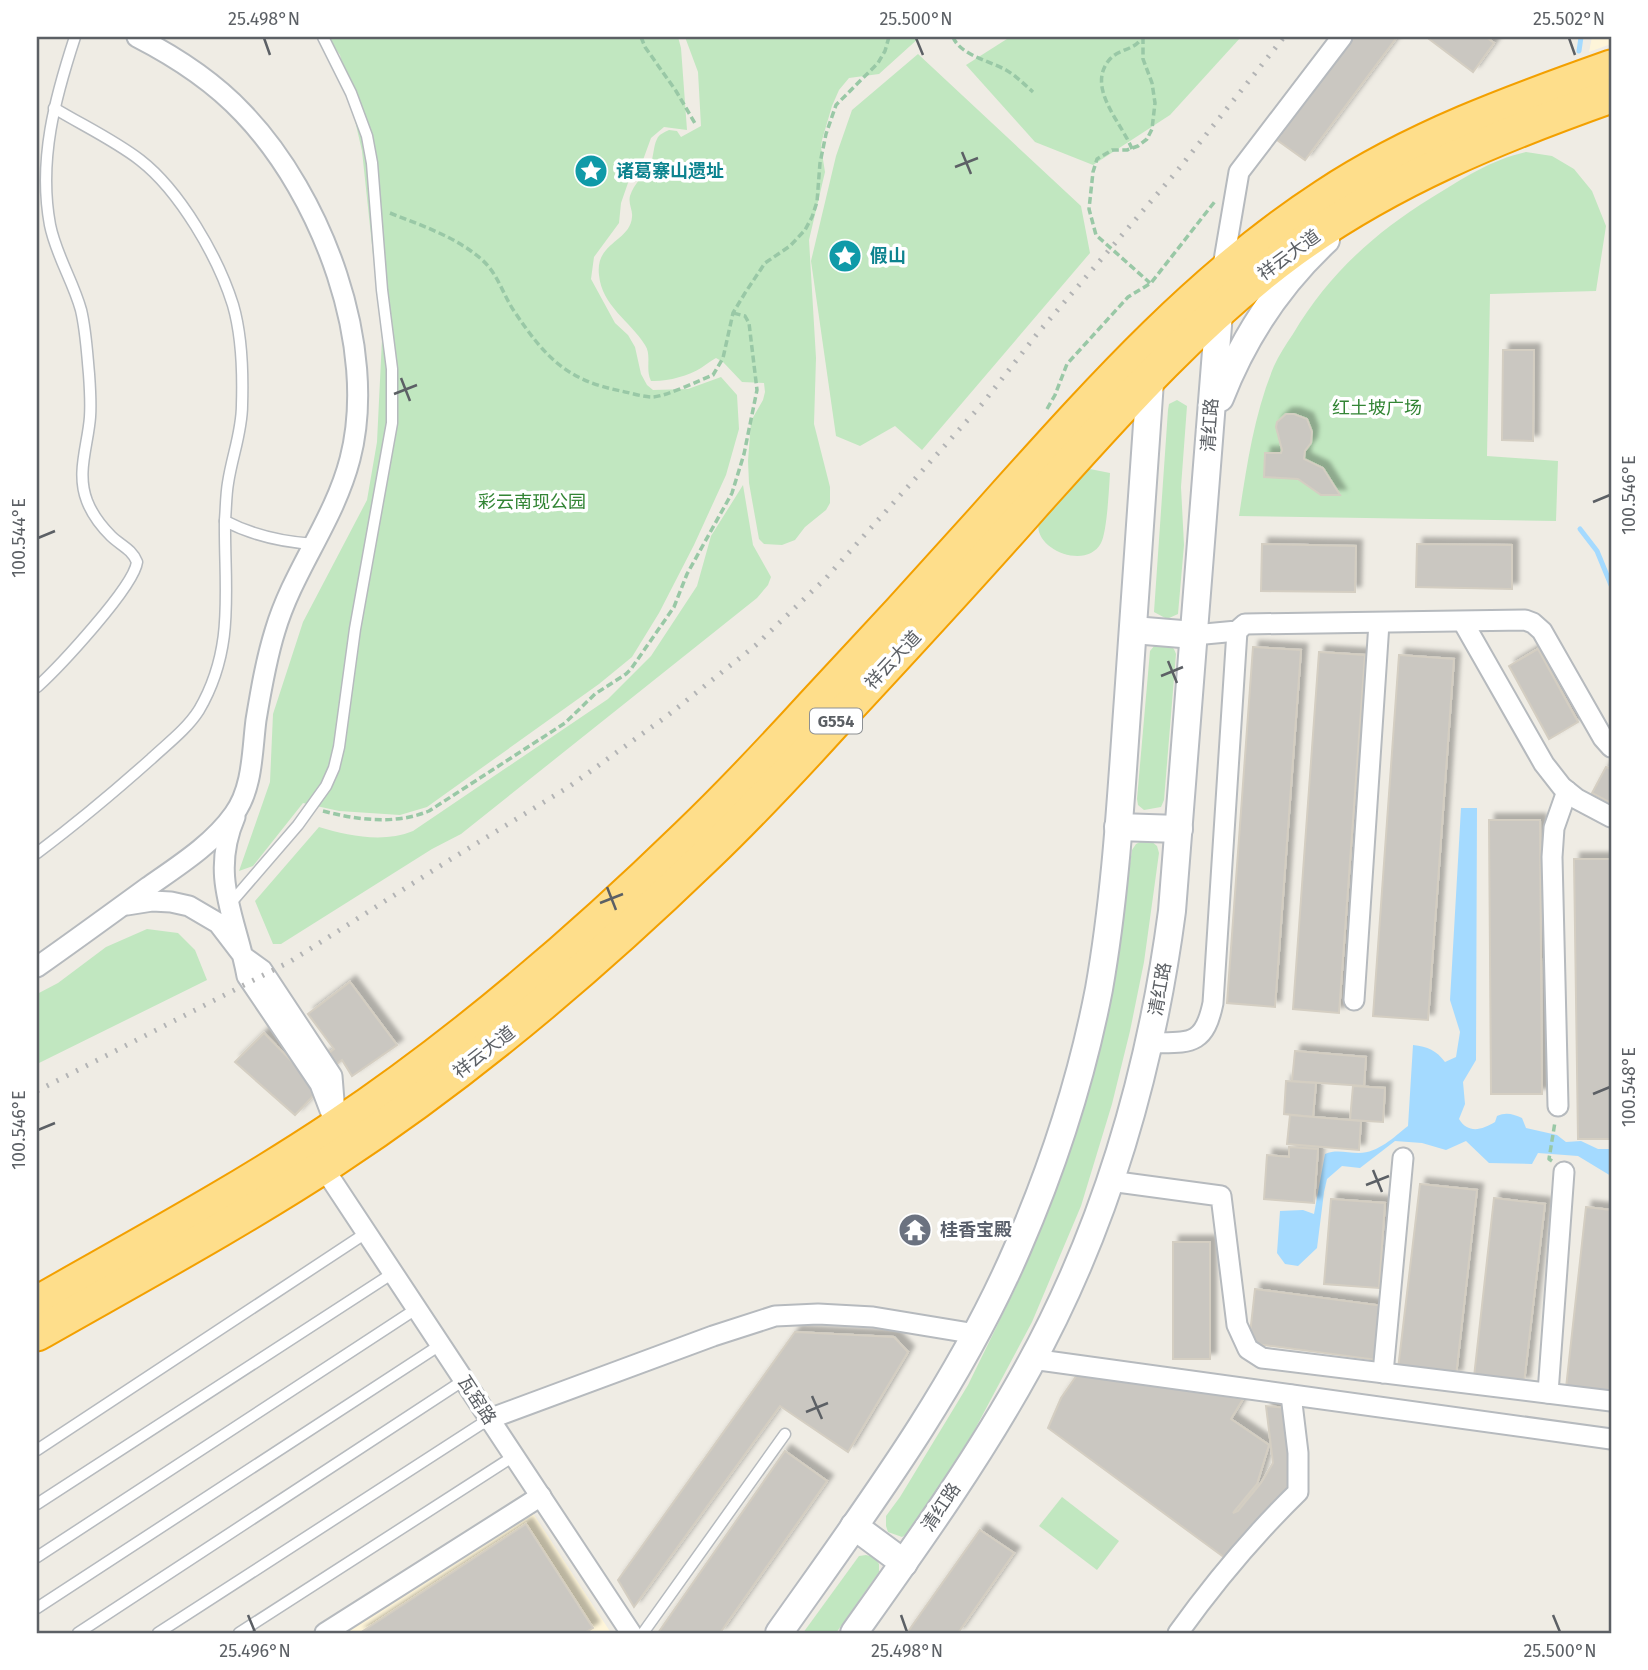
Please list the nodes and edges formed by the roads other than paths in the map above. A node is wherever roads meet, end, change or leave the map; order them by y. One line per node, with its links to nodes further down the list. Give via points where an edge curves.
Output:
1 (75, 37): 7 (lane)
2 (137, 37): 17 (street, via 210,83 258,129 294,183 331,261 353,334 359,408 343,485)
3 (323, 37): 32 (lane, via 351,93 372,163 392,369 392,423 355,629 340,747 326,786)
4 (1342, 37): 11 (street, via 1239,172)
5 (1611, 67): 11 (highway, 祥云大道 / G554, via 1498,108 1406,149 1323,197)
6 (1611, 96): 8 (highway, 祥云大道 / G554)
7 (54, 108): 16 (lane, via 139,160 164,182 207,246 233,305 242,407); 23 (lane, via 45,183 50,227 81,310 89,373 90,416 82,483 95,517 137,562 131,580)
8 (1577, 108): 9 (highway); 10 (highway, 祥云大道 / G554, via 1462,153)
9 (1611, 119)
10 (1377, 195): 12 (highway, 祥云大道 / G554, via 1294,250); 15 (main road, via 1311,254 1266,308 1231,368)
11 (1222, 272): 12 (main road, 清红路); 13 (highway, 祥云大道 / G554)
12 (1219, 311): 14 (highway, 祥云大道 / G554); 15 (main road, 清红路)
13 (1154, 337): 14 (main road); 38 (highway, 祥云大道 / G554, via 689,835 514,994)
14 (1150, 379): 20 (main road); 40 (highway, 祥云大道 / G554, via 903,651 708,855 532,1015)
15 (1209, 437): 22 (main road, 清红路)
16 (225, 521): 17 (lane, via 278,541); 30 (lane, via 228,611 222,655 197,712 89,814)
17 (314, 544): 26 (street, via 274,633)
18 (1463, 622): 19 (street); 24 (street, via 1534,623); 25 (street, via 1544,764)
19 (1379, 623): 21 (street, via 1245,624); 35 (street)
20 (1133, 630): 22 (main road); 28 (main road)
21 (1237, 631): 22 (street); 36 (street, via 1209,1022 1202,1034 1188,1041)
22 (1194, 635): 29 (main road, 清红路)
23 (37, 687)
24 (1611, 747)
25 (1567, 791): 27 (street); 37 (street, via 1554,828 1552,857)
26 (239, 807): 31 (street, via 207,843); 32 (street, via 225,859)
27 (1611, 817)
28 (1118, 827): 29 (main road); 48 (main road, via 1100,979 1071,1100 1032,1213)
29 (1179, 828): 36 (main road, 清红路, via 1163,975)
30 (37, 853)
31 (122, 906): 33 (street, via 152,901 189,906 218,923); 34 (street)
32 (228, 906): 33 (street)
33 (244, 957): 38 (street, via 247,976 320,1084)
34 (37, 967)
35 (1354, 1000)
36 (1150, 1043): 42 (main road, 清红路)
37 (1558, 1106)
38 (337, 1126): 40 (highway); 45 (highway, 祥云大道 / G554)
39 (1404, 1158): 51 (street)
40 (323, 1167): 43 (street, 瓦窑路); 47 (highway, 祥云大道 / G554)
41 (1564, 1172): 53 (street)
42 (1110, 1181): 50 (main road, 清红路); 51 (street, via 1221,1196 1237,1325 1254,1354)
43 (366, 1233): 44 (street, 瓦窑路); 59 (lane)
44 (393, 1273): 46 (street, 瓦窑路); 62 (lane)
45 (37, 1303)
46 (416, 1309): 49 (street, 瓦窑路); 64 (lane)
47 (37, 1334)
48 (976, 1334): 56 (street, via 873,1317 775,1316); 63 (main road)
49 (440, 1345): 52 (street, 瓦窑路); 66 (lane)
50 (1032, 1359): 54 (street); 65 (main road, 清红路, via 972,1462)
51 (1383, 1373): 53 (street)
52 (464, 1380): 56 (street, 瓦窑路); 68 (lane)
53 (1548, 1393): 55 (street)
54 (1291, 1395): 58 (street); 74 (street, via 1297,1492)
55 (1611, 1401)
56 (489, 1419): 60 (street, 瓦窑路); 69 (lane)
57 (785, 1434): 67 (lane)
58 (1611, 1438)
59 (37, 1450)
60 (514, 1456): 61 (street, 瓦窑路); 70 (lane)
61 (541, 1496): 67 (street, 瓦窑路); 71 (street)
62 (37, 1504)
63 (854, 1526): 65 (main road); 72 (main road)
64 (37, 1557)
65 (904, 1563): 73 (main road, 清红路)
66 (37, 1608)
67 (629, 1631)
68 (78, 1633)
69 (158, 1633)
70 (239, 1633)
71 (326, 1633)
72 (779, 1633)
73 (854, 1633)
74 (1178, 1633)

